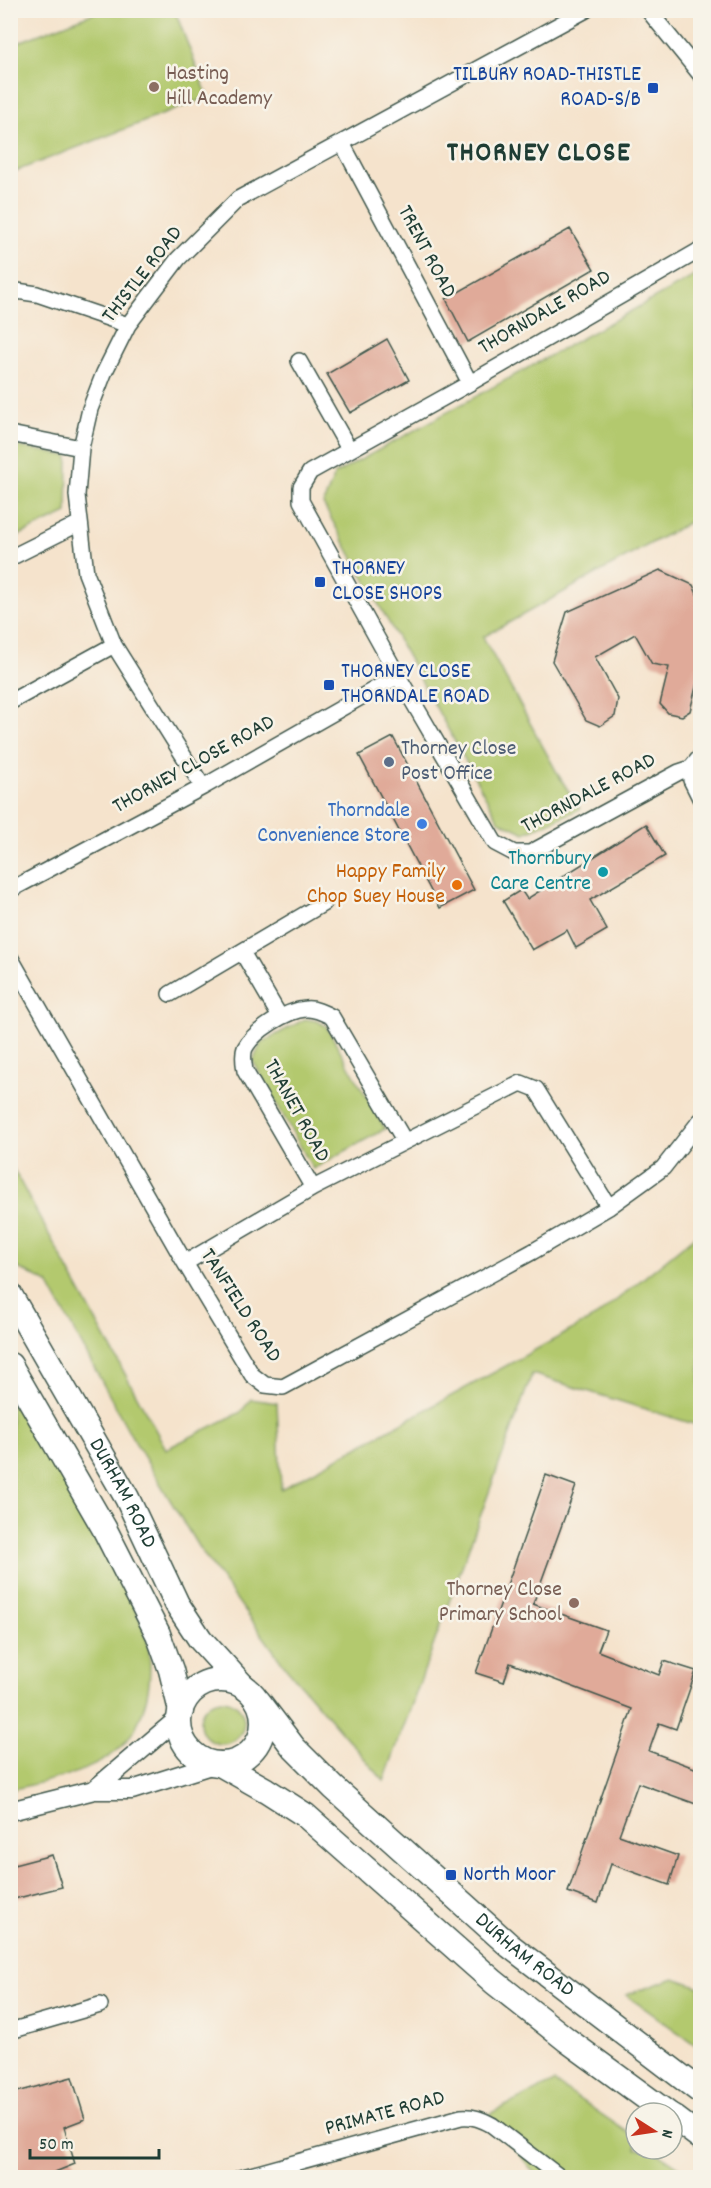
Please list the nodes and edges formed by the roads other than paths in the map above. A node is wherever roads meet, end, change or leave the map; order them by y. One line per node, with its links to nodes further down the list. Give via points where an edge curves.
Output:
1 (586, 10): 4 (street, THISTLE ROAD)
2 (648, 10): 3 (street)
3 (700, 74)
4 (342, 143): 7 (street, THISTLE ROAD, via 238,199 178,259); 9 (street, TRENT ROAD)
5 (700, 249): 9 (street, THORNDALE ROAD)
6 (10, 290): 7 (street, via 37,294)
7 (128, 325): 11 (street, THISTLE ROAD, via 90,409)
8 (299, 361): 12 (street)
9 (470, 383): 12 (street, THORNDALE ROAD)
10 (10, 434): 11 (street)
11 (81, 448): 13 (street, THISTLE ROAD, via 77,495)
12 (349, 449): 16 (street, THORNDALE ROAD, via 310,472 301,487 301,501)
13 (80, 523): 14 (street); 15 (street, THISTLE ROAD, via 86,573)
14 (10, 558)
15 (114, 645): 17 (street); 19 (street, THISTLE ROAD)
16 (398, 676): 18 (street, THORNDALE ROAD, via 495,843 514,853 530,853); 19 (street, THORNEY CLOSE ROAD)
17 (10, 702)
18 (696, 763): 20 (street, via 691,780)
19 (203, 787): 21 (street, THORNEY CLOSE ROAD)
20 (700, 798)
21 (10, 890)
22 (324, 903): 23 (street)
23 (242, 952): 25 (street); 26 (street)
24 (10, 957): 31 (street, TANFIELD ROAD)
25 (170, 994)
26 (280, 1017): 28 (street, THANET ROAD, via 306,1009 332,1017); 29 (street, THANET ROAD, via 253,1037 244,1050 245,1071)
27 (700, 1121): 30 (street, TANFIELD ROAD, via 663,1168)
28 (405, 1140): 29 (street, THANET ROAD); 30 (street, THANET ROAD, via 521,1083 536,1089)
29 (313, 1188): 31 (street, THANET ROAD)
30 (609, 1207): 31 (street, TANFIELD ROAD, via 283,1388 265,1385 252,1375)
31 (184, 1263)
32 (10, 1295): 34 (highway, DURHAM ROAD, via 127,1498 177,1604 200,1639)
33 (10, 1365): 35 (highway, DURHAM ROAD, via 104,1528 158,1634)
34 (251, 1694): 35 (highway, via 232,1681 207,1683 186,1699); 36 (highway, via 263,1714 260,1738 245,1757); 41 (highway, DURHAM ROAD, via 294,1748 334,1788 468,1909 510,1946)
35 (180, 1714): 36 (highway, DURHAM ROAD, via 182,1737 188,1748 197,1757); 37 (street)
36 (218, 1764): 37 (street, via 132,1790); 42 (highway, DURHAM ROAD, via 305,1815 494,1983)
37 (94, 1790): 38 (street)
38 (10, 1811)
39 (100, 2005): 40 (street)
40 (10, 2031)
41 (700, 2091)
42 (651, 2101)
43 (684, 2125): 44 (highway)
44 (700, 2138)
45 (240, 2178): 46 (street, PRIMATE ROAD, via 470,2116 492,2125)
46 (561, 2178)

